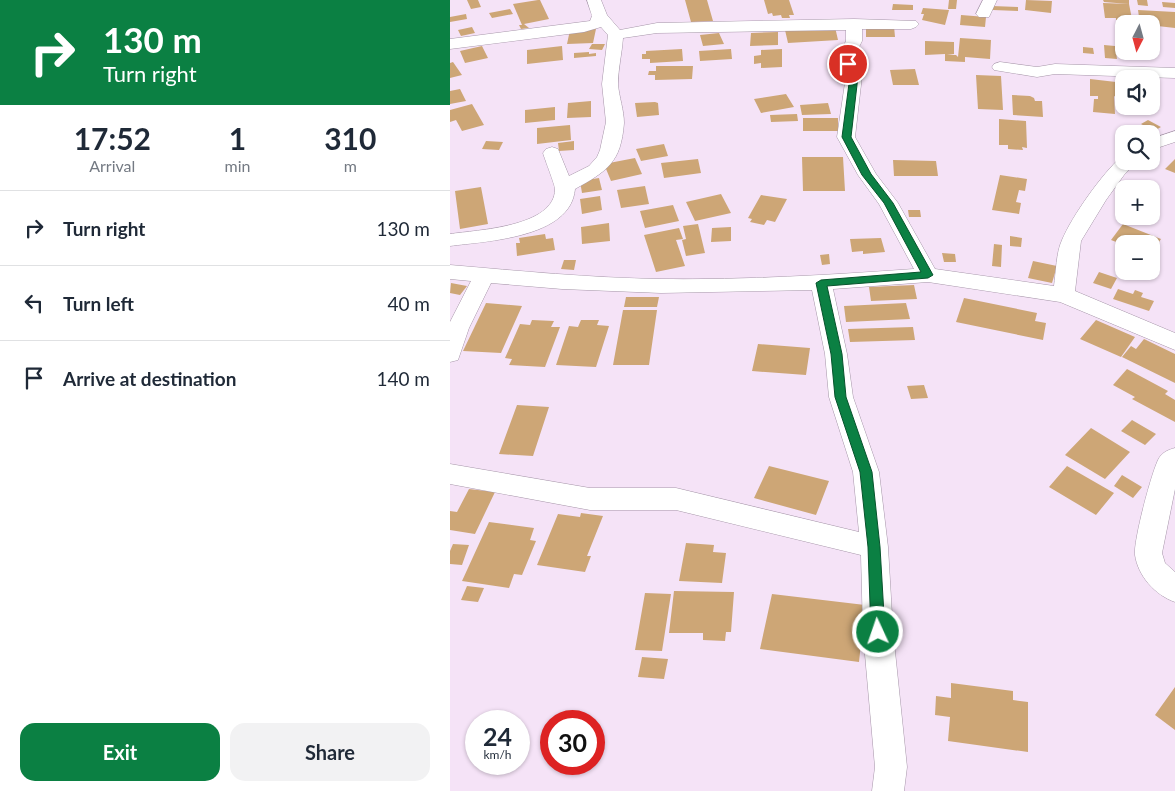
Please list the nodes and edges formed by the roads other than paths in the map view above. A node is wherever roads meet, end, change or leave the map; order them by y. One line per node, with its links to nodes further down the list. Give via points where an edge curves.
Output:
1 (594, 0): 2 (street)
2 (600, 16): 5 (street); 6 (street, via 596,24 584,27)
3 (854, 24): 4 (street); 5 (street, via 657,28); 21 (street, via 854,41 848,53 848,64 854,76 846,137)
4 (911, 24)
5 (616, 35): 17 (street, via 610,84 615,122 606,160 596,170)
6 (450, 44)
7 (1000, 68): 8 (street, via 1037,72)
8 (1115, 71)
9 (1160, 72): 10 (street)
10 (1175, 73)
11 (1160, 77): 12 (street)
12 (1175, 83)
13 (1175, 136): 14 (street)
14 (1160, 142)
15 (552, 153): 17 (street)
16 (1118, 170): 23 (street, via 1071,241)
17 (566, 186): 18 (street, via 566,195 555,213 546,220)
18 (450, 240)
19 (450, 272): 20 (street)
20 (484, 275): 22 (street, via 661,286); 25 (street, via 458,328)
21 (928, 275): 22 (street); 23 (street)
22 (821, 283): 28 (street, via 836,354 840,397 866,472)
23 (1064, 295): 24 (street)
24 (1175, 342)
25 (450, 354)
26 (1175, 458): 29 (street, via 1169,464 1156,507 1148,553 1153,570)
27 (450, 474): 28 (street, via 590,499 676,499)
28 (874, 547): 30 (street, via 878,632 891,767)
29 (1175, 590)
30 (888, 791)

